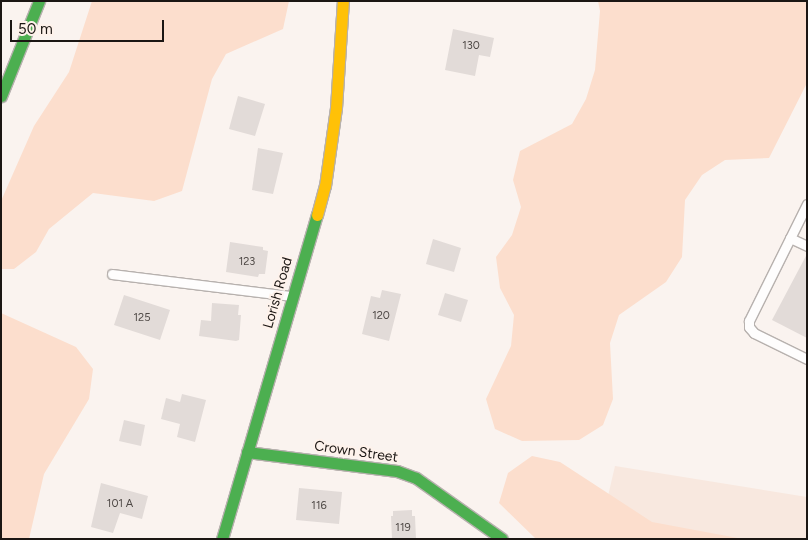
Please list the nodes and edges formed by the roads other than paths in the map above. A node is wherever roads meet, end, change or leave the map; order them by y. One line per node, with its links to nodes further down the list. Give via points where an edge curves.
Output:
1 (31, 1): 4 (main road)
2 (39, 1): 5 (main road)
3 (343, 1): 10 (main road, Lorish Road, via 336,108 325,186)
4 (6, 53)
5 (1, 96)
6 (807, 204): 7 (lane)
7 (790, 238): 8 (lane); 11 (lane, via 749,321 749,327 754,333)
8 (807, 246)
9 (112, 274): 10 (lane)
10 (293, 296): 12 (main road, Lorish Road)
11 (807, 359)
12 (248, 452): 13 (main road, Lorish Road); 14 (main road, Crown Street, via 397,471 416,478)
13 (222, 539)
14 (502, 539)

